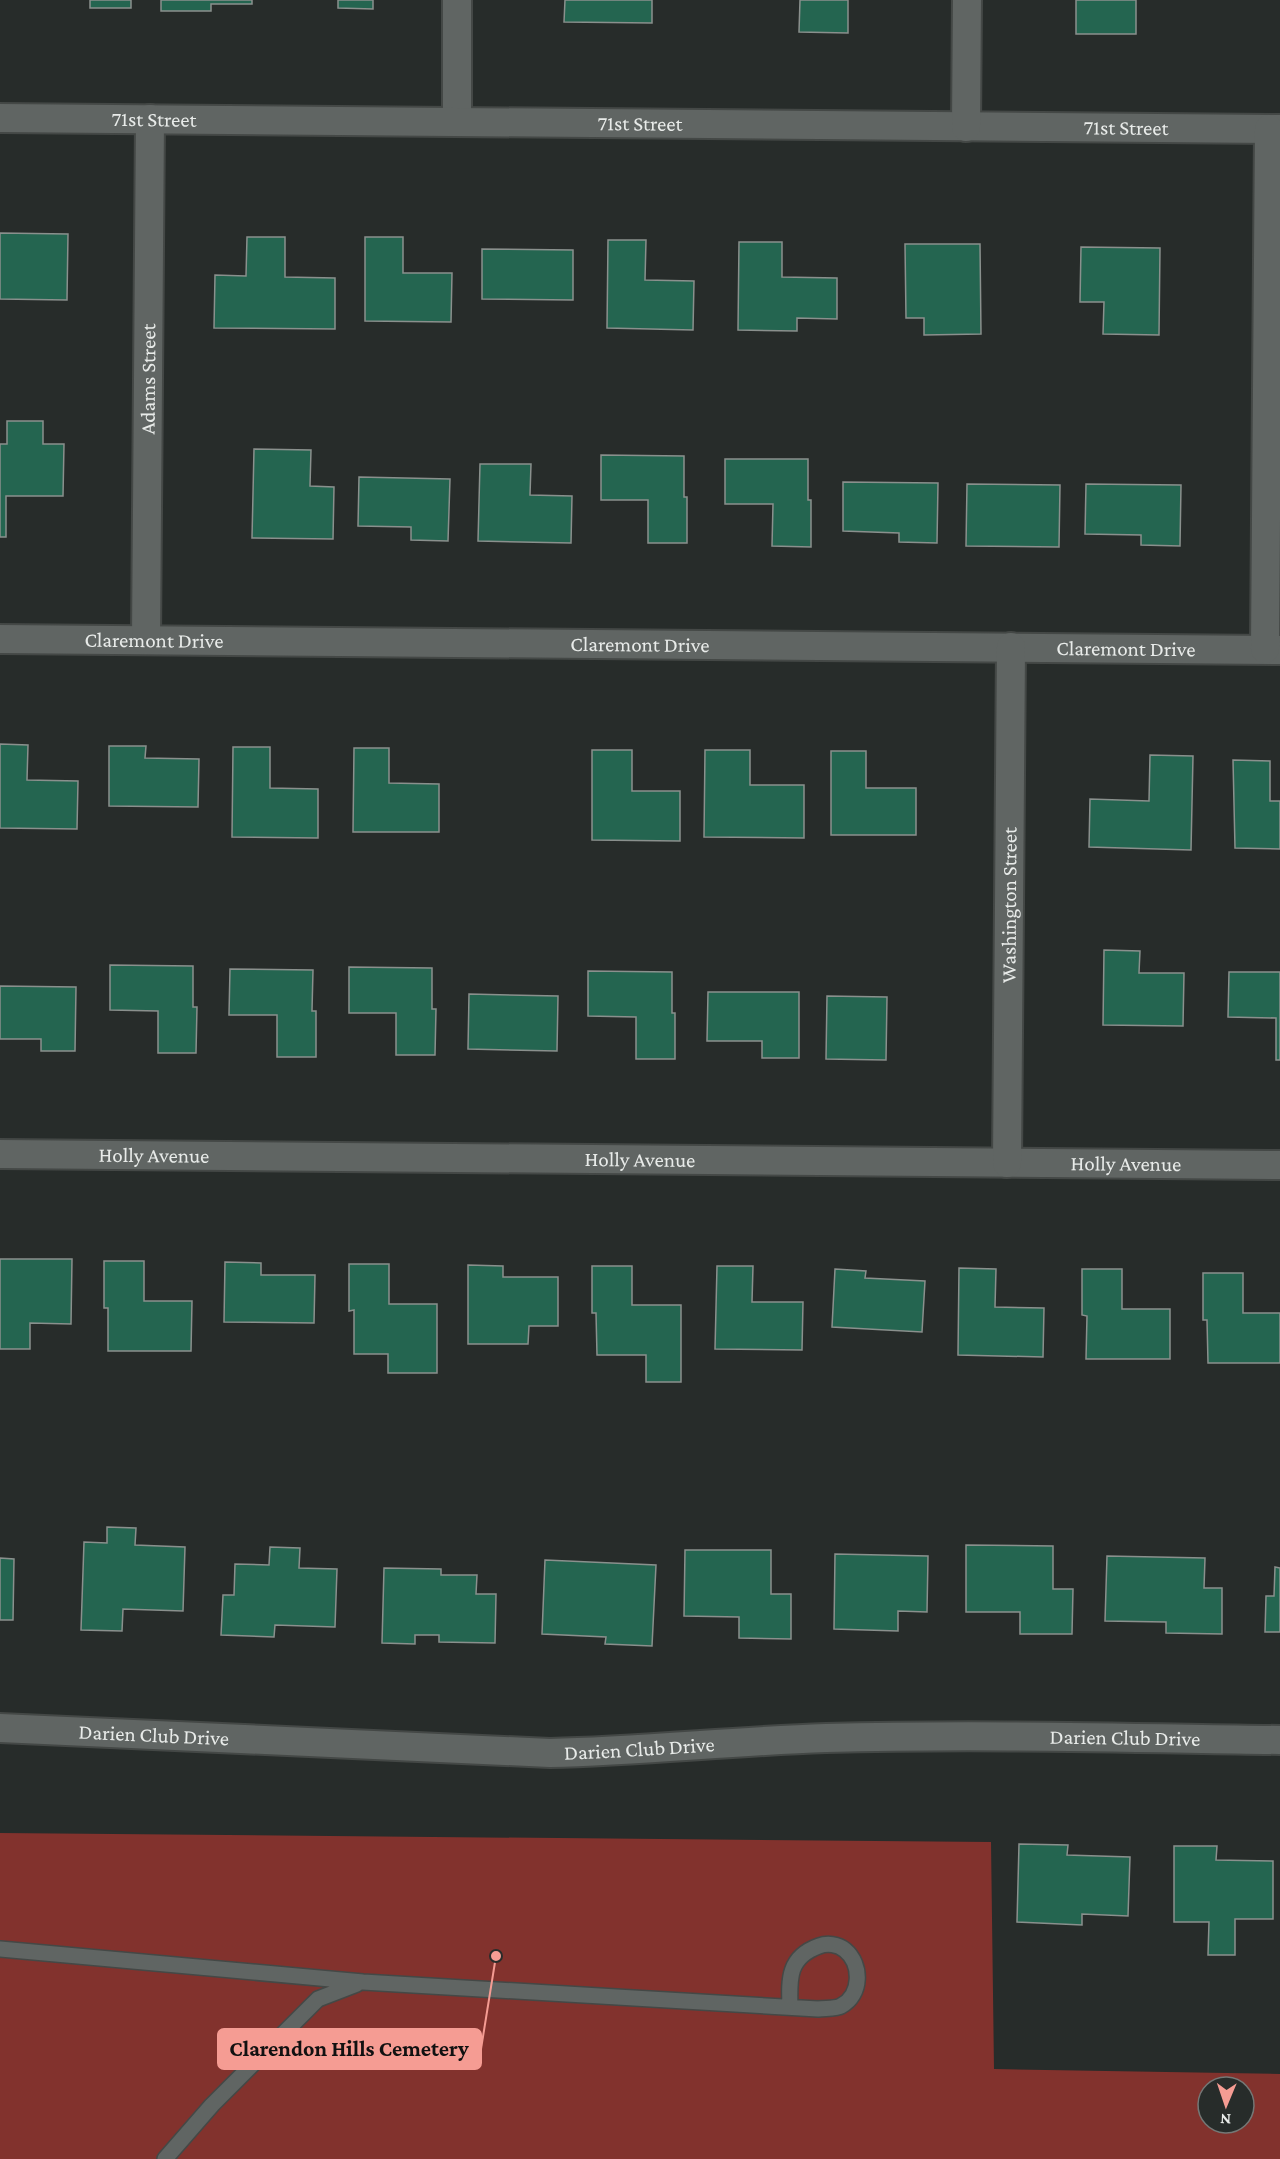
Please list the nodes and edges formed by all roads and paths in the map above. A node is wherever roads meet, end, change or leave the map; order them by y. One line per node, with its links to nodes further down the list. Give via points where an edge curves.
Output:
1 (457, 0): 5 (street)
2 (967, 0): 6 (street)
3 (0, 118): 4 (street, 71st Street)
4 (150, 119): 5 (street, 71st Street); 9 (street, Adams Street)
5 (457, 122): 6 (street, 71st Street)
6 (966, 127): 7 (street, 71st Street)
7 (1274, 129): 11 (street)
8 (0, 639): 9 (street, Claremont Drive)
9 (146, 640): 10 (street, Claremont Drive)
10 (1011, 647): 11 (street, Claremont Drive); 13 (street, Washington Street)
11 (1272, 650)
12 (0, 1154): 13 (street, Holly Avenue)
13 (1007, 1163): 14 (street, Holly Avenue)
14 (1280, 1165)
15 (0, 1728): 16 (street, Darien Club Drive, via 550,1753 947,1735)
16 (1280, 1740)
17 (0, 1949): 18 (lane)
18 (363, 1982): 19 (lane); 20 (lane, via 318,1999 212,2105)
19 (790, 2007): 19 (lane, via 789,1982 800,1957 826,1943 844,1949 855,1962 858,1979 853,1995 841,2007)
20 (165, 2159)

